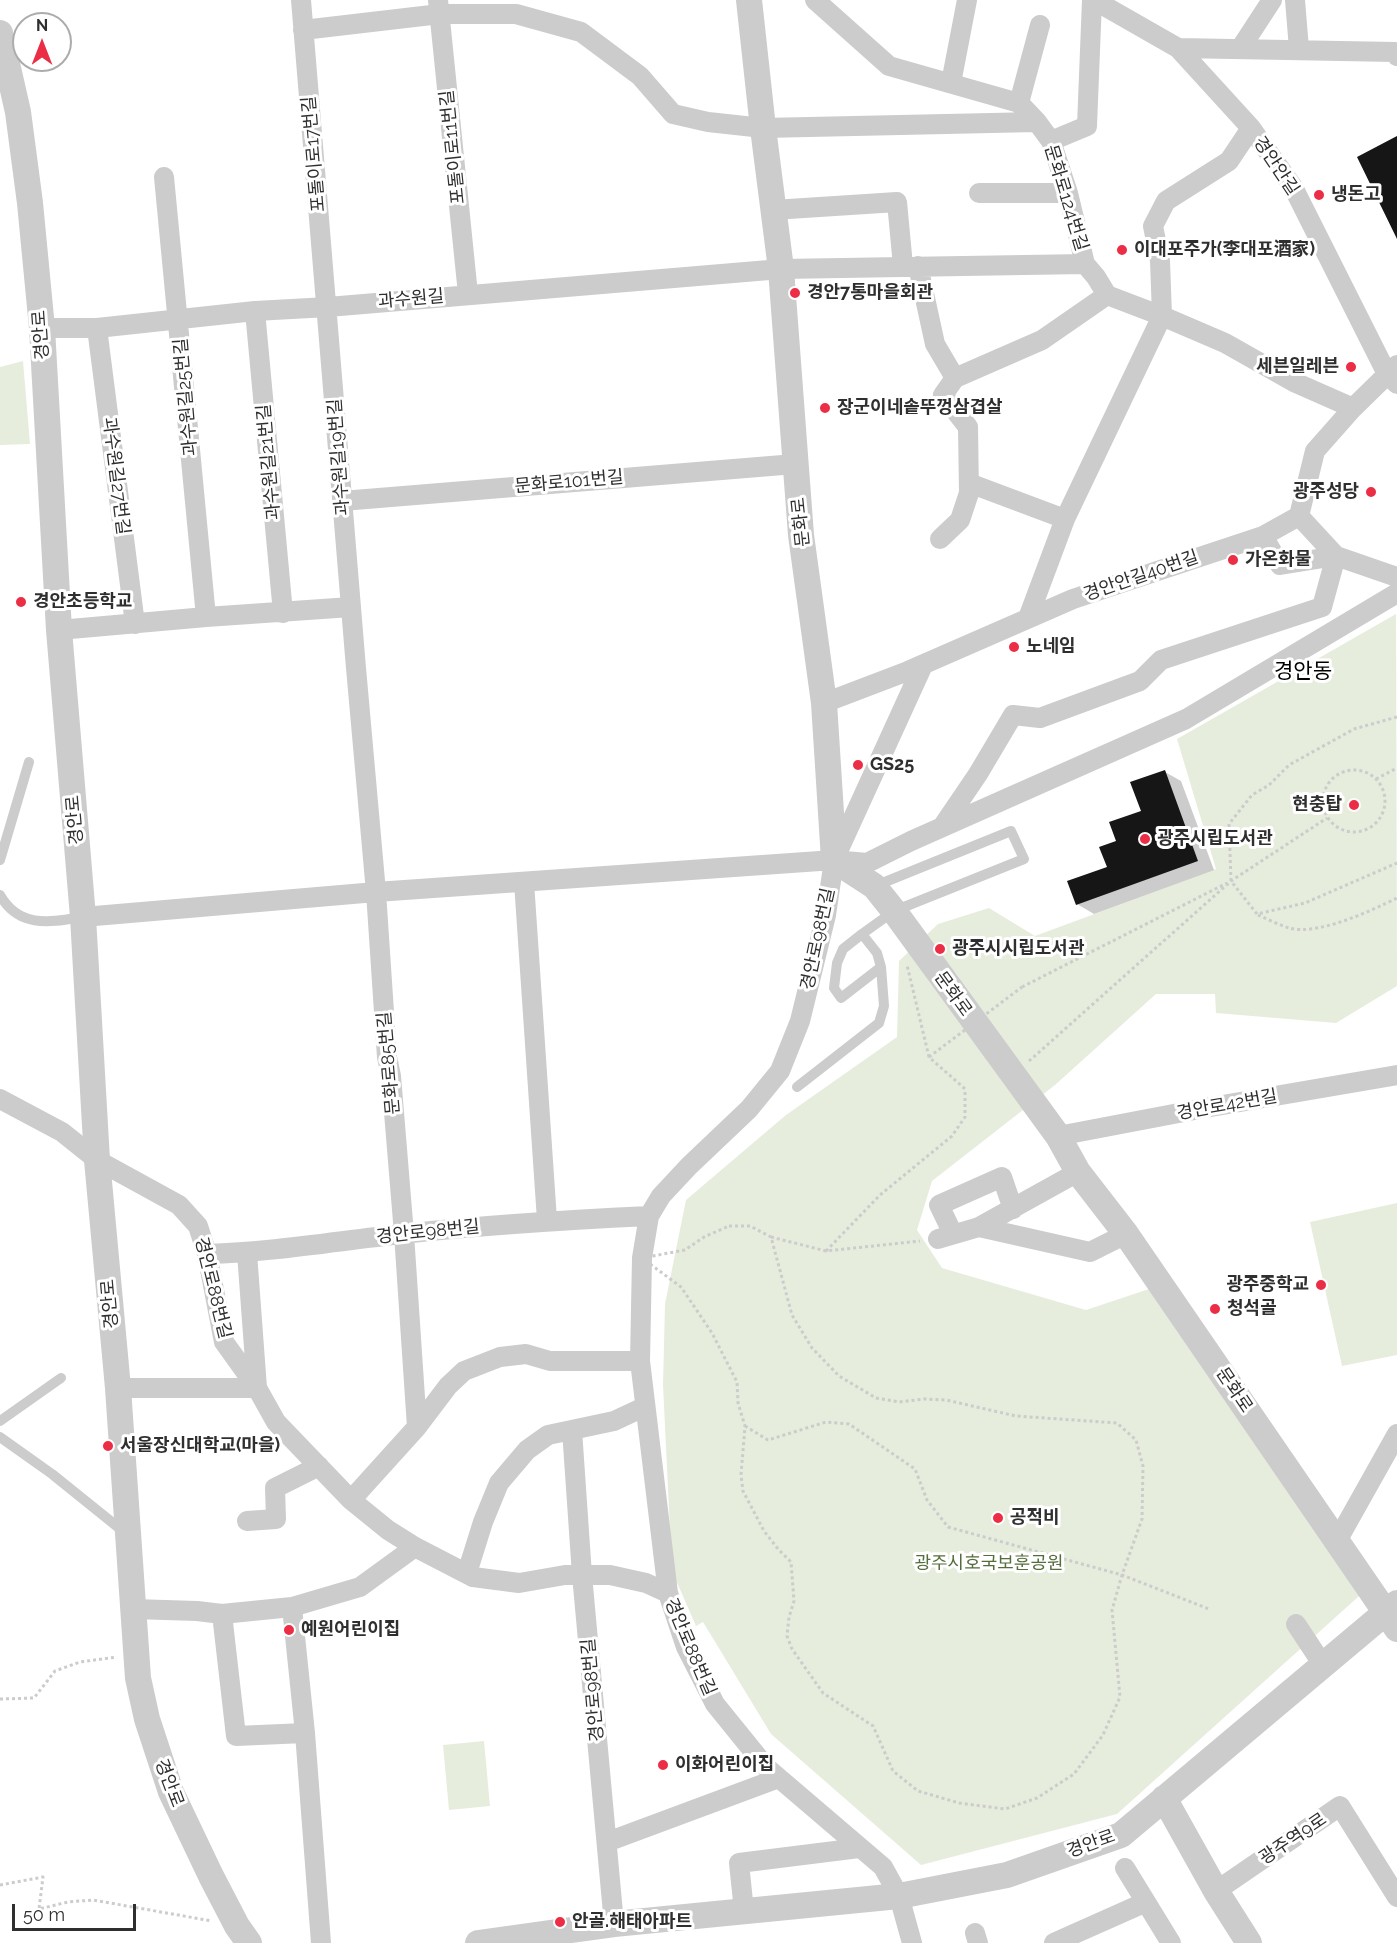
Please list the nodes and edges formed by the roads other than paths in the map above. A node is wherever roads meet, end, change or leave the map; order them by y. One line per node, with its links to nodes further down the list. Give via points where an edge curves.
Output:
1 (301, 0): 10 (street, 포돌이로17번길)
2 (749, 0): 19 (street, 문화로)
3 (815, 0): 16 (street, via 890,66)
4 (967, 0): 16 (street)
5 (1093, 0): 12 (street, 경안안길); 21 (street, via 1088,126)
6 (1272, 0): 13 (street)
7 (1295, 0): 14 (street)
8 (439, 7): 10 (street); 19 (street, via 516,14 581,32 640,76 673,114); 29 (street, 포돌이로11번길)
9 (1040, 25): 17 (street)
10 (303, 30): 31 (street, 포돌이로17번길)
11 (0, 33): 35 (street, 경안로, via 18,112)
12 (1178, 48): 13 (street); 20 (street, 경안안길)
13 (1240, 49): 14 (street)
14 (1299, 49): 15 (street, via 1395,52)
15 (1397, 56)
16 (951, 83): 17 (street)
17 (1019, 103): 18 (street, 문화로124번길)
18 (1037, 122): 19 (street); 21 (street, 문화로124번길)
19 (763, 128): 25 (street, 문화로)
20 (1251, 128): 33 (street, via 1229,161 1166,201 1153,226 1160,261); 37 (street, 경안안길, via 1293,187)
21 (1051, 141): 23 (street, 문화로124번길)
22 (164, 177): 34 (street, 과수원길25번길)
23 (1068, 193): 24 (street); 26 (street, 문화로124번길)
24 (979, 194)
25 (773, 210): 27 (street, via 897,202); 28 (street, 문화로)
26 (1085, 264): 27 (street); 30 (street, 문화로124번길)
27 (910, 266): 28 (street); 38 (street, via 935,344)
28 (781, 269): 29 (street, 과수원길); 40 (street, 문화로)
29 (468, 294): 31 (street, 과수원길)
30 (1107, 296): 33 (street); 38 (street, via 1042,340)
31 (328, 307): 32 (street, 과수원길); 42 (street, 과수원길19번길)
32 (255, 311): 34 (street, 과수원길); 51 (street, 과수원길21번길)
33 (1162, 316): 39 (street, via 1225,343 1293,382); 44 (street)
34 (178, 319): 36 (street, 과수원길); 52 (street, 과수원길25번길)
35 (42, 328): 36 (street, 과수원길); 55 (street, 경안로)
36 (97, 328): 54 (street, 과수원길27번길)
37 (1394, 374): 39 (street)
38 (955, 378): 41 (street, via 943,395 968,426)
39 (1353, 408): 43 (street, via 1315,451)
40 (795, 464): 42 (street, 문화로101번길); 57 (street, 문화로)
41 (969, 483): 44 (street); 46 (street, via 960,520)
42 (342, 501): 50 (street, 과수원길19번길)
43 (1299, 516): 45 (street, 경안안길40번길); 47 (street)
44 (1065, 519): 53 (street)
45 (1263, 536): 47 (street, via 1280,564); 53 (street, 경안안길40번길, via 1073,599)
46 (940, 539)
47 (1336, 556): 48 (street); 59 (street, via 1322,607 1161,660 1140,681 1040,718 1013,715)
48 (1397, 577)
49 (1397, 593): 59 (street, via 1186,719)
50 (351, 607): 51 (street); 64 (street, 과수원길19번길)
51 (283, 613): 52 (street)
52 (206, 617): 54 (street)
53 (1029, 618): 56 (street, 경안안길40번길)
54 (135, 624): 55 (street)
55 (59, 630): 67 (street, 경안로)
56 (923, 665): 57 (street, 경안안길40번길); 61 (street, 경안로98번길)
57 (824, 702): 61 (street, 문화로)
58 (29, 762): 60 (lane)
59 (942, 827): 61 (street, via 867,863)
60 (0, 860)
61 (834, 860): 62 (street); 63 (street, 문화로); 77 (street, 경안로98번길, via 826,915 800,1021 780,1071 749,1109 661,1196)
62 (524, 882): 64 (street); 78 (street)
63 (874, 886): 66 (street, 문화로); 66 (lane, via 1011,831 1024,859)
64 (376, 892): 67 (street); 80 (street, 문화로85번길)
65 (0, 895): 67 (lane, via 5,904 24,918 46,923)
66 (894, 911): 68 (lane); 73 (street, 문화로)
67 (83, 917): 74 (street, 경안로)
68 (862, 934): 69 (lane, via 877,953); 69 (lane, via 843,949 834,988 841,998)
69 (881, 967): 71 (lane, via 884,1006 879,1023)
70 (1397, 1075): 73 (street, 경안로42번길)
71 (797, 1087)
72 (0, 1099): 74 (street, 경안로88번길, via 62,1132)
73 (1058, 1136): 75 (street, 문화로)
74 (97, 1160): 83 (street, 경안로88번길, via 179,1205 198,1226); 86 (street, 경안로)
75 (1078, 1173): 76 (street); 81 (street, 문화로)
76 (1013, 1209): 79 (street); 79 (street, via 1002,1177 939,1205 945,1237)
77 (648, 1216): 78 (street, 경안로98번길); 84 (street, 경안로98번길, via 642,1258)
78 (547, 1220): 80 (street, 경안로98번길)
79 (978, 1227): 81 (street, via 1090,1252)
80 (404, 1234): 82 (street, 경안로98번길); 90 (street, 문화로85번길)
81 (1126, 1234): 98 (street, 문화로)
82 (247, 1253): 83 (street, 경안로98번길); 87 (street)
83 (207, 1254): 87 (street, 경안로88번길, via 224,1342)
84 (640, 1361): 88 (street, 경안로98번길); 90 (street, via 550,1361 526,1354 500,1357 464,1371)
85 (60, 1378): 89 (lane)
86 (118, 1388): 87 (street); 97 (street, 경안로)
87 (257, 1388): 94 (street, 경안로88번길, via 276,1422)
88 (644, 1407): 91 (street, via 614,1421); 102 (street, 경안로98번길)
89 (0, 1421)
90 (417, 1427): 95 (street)
91 (572, 1431): 100 (street, via 548,1436 527,1450 499,1483); 101 (street, 경안로98번길)
92 (1397, 1434): 98 (street)
93 (0, 1437): 97 (lane)
94 (319, 1466): 95 (street, 경안로88번길); 96 (street, via 275,1488 276,1519)
95 (351, 1500): 99 (street, 경안로88번길)
96 (247, 1521)
97 (127, 1534): 104 (street, 경안로)
98 (1337, 1541): 106 (street, 문화로)
99 (415, 1547): 100 (street, 경안로88번길); 103 (street, via 360,1587)
100 (467, 1574): 101 (street, 경안로88번길, via 519,1583)
101 (582, 1575): 102 (street, 경안로88번길, via 610,1575 646,1583); 112 (street, 경안로98번길)
102 (668, 1593): 110 (street, 경안로88번길, via 686,1647 715,1704)
103 (292, 1607): 105 (street); 109 (street)
104 (133, 1609): 105 (street); 121 (street, 경안로, via 138,1678 171,1792)
105 (222, 1614): 109 (street, via 236,1736)
106 (1393, 1615): 108 (street, 경안로)
107 (1296, 1624): 108 (street)
108 (1323, 1665): 111 (street, 경안로)
109 (305, 1733): 123 (street)
110 (779, 1778): 112 (street); 113 (street, 경안로88번길)
111 (1164, 1798): 115 (street); 116 (street, 경안로, via 1121,1834 1007,1875)
112 (607, 1842): 120 (street, 경안로98번길)
113 (859, 1848): 116 (street, 경안로88번길, via 883,1867); 119 (street, via 739,1863)
114 (1125, 1868): 118 (street)
115 (1216, 1891): 117 (street, 광주역9로, via 1340,1806); 128 (street)
116 (899, 1896): 119 (street, 경안로); 126 (street, 경안로88번길)
117 (1397, 1897)
118 (1146, 1902): 122 (street); 127 (street)
119 (744, 1911): 120 (street, 경안로)
120 (614, 1924): 125 (street, 경안로)
121 (243, 1934)
122 (1059, 1942)
123 (321, 1943)
124 (478, 1943): 125 (street, 경안로)
125 (484, 1943)
126 (912, 1943)
127 (1171, 1943)
128 (1249, 1943)

